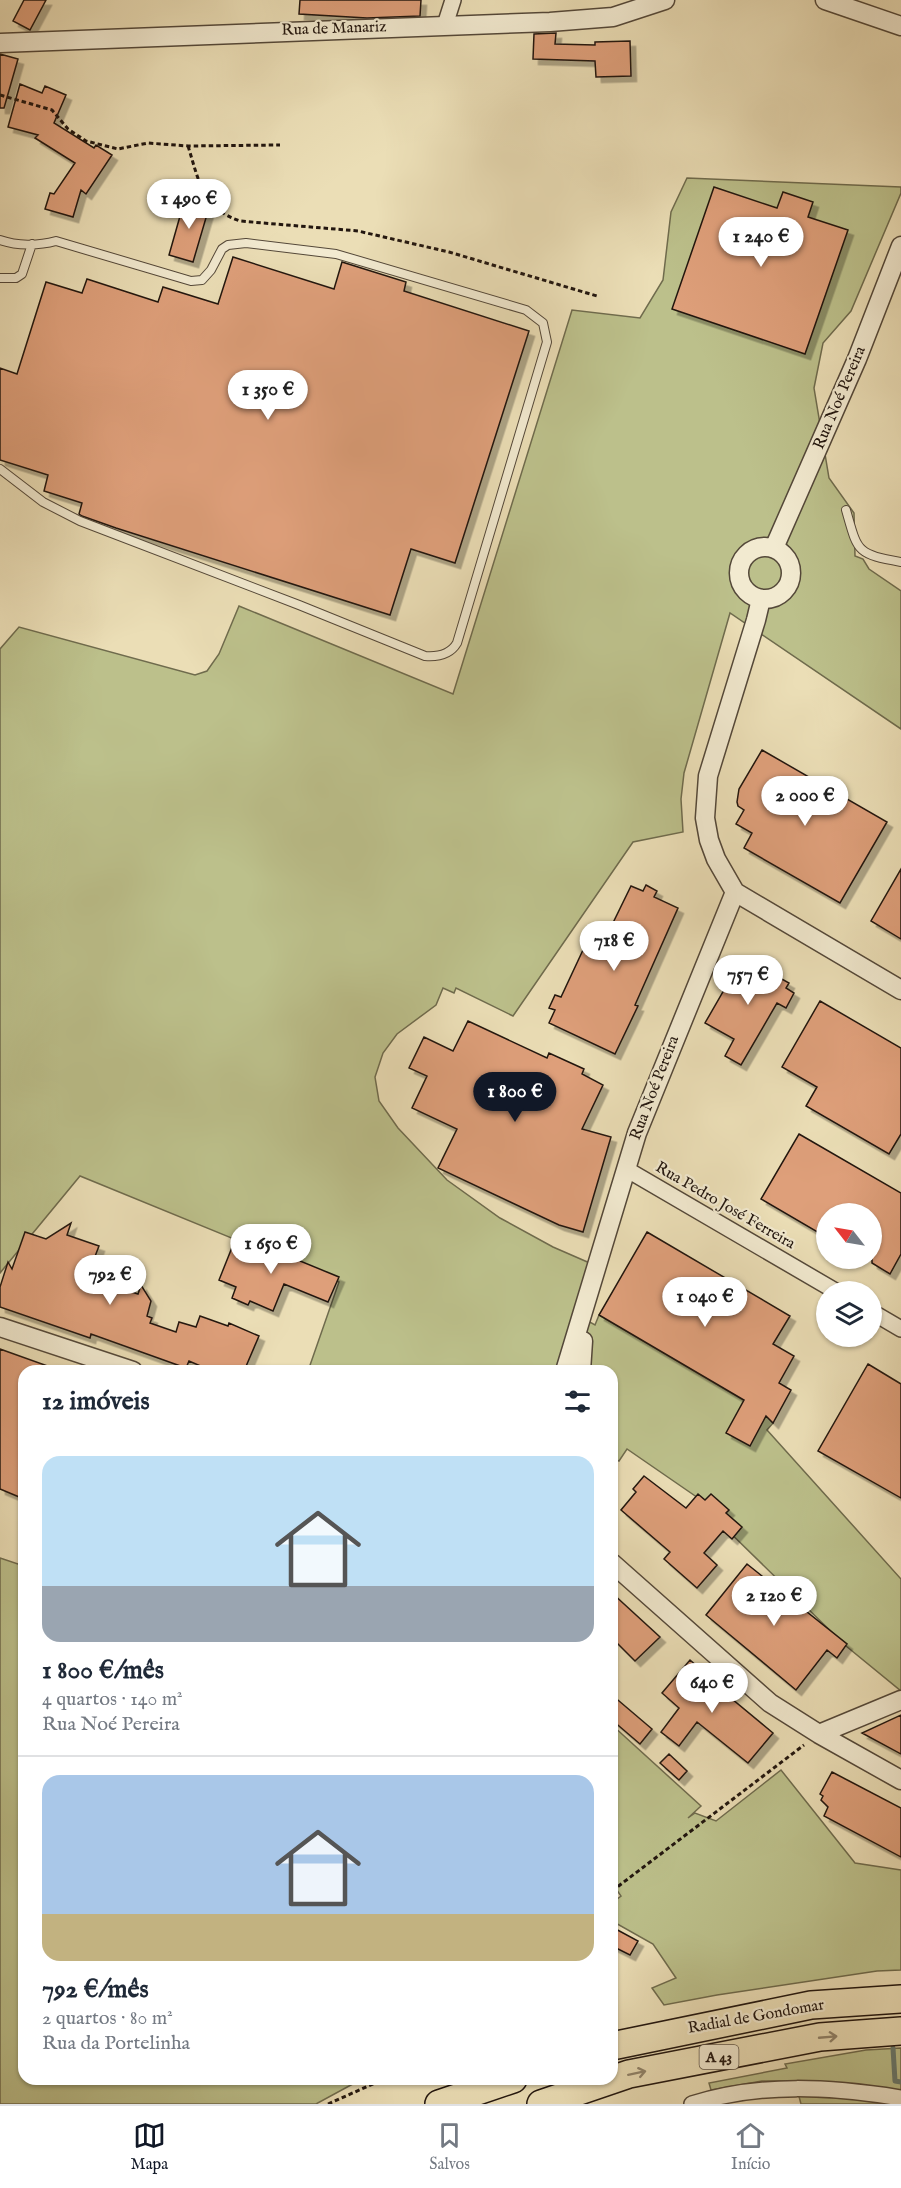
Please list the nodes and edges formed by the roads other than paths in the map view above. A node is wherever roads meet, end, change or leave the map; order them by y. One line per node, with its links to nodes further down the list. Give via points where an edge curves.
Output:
1 (453, 0): 4 (street)
2 (665, 0): 4 (street, Rua de Manariz, via 613,17)
3 (825, 0): 5 (street)
4 (446, 26): 6 (street, Rua de Manariz)
5 (901, 26)
6 (0, 43)
7 (0, 240): 8 (lane)
8 (32, 244): 10 (lane, via 22,274); 11 (lane, via 56,241 191,281 202,280 228,245 246,243 336,254 526,310 543,323 547,342 457,643 436,657 80,521 43,502)
9 (901, 246): 13 (street, Rua Noé Pereira, via 857,359)
10 (0, 278)
11 (0, 469)
12 (846, 510): 14 (lane, via 856,545 872,557)
13 (774, 548): 15 (street, via 788,559 789,584 778,596); 15 (street, via 757,547 749,551 739,566 738,575 745,591)
14 (901, 562)
15 (761, 599): 16 (street, via 708,776 705,818 709,840)
16 (735, 892): 17 (street); 18 (street, Rua Noé Pereira, via 651,1093)
17 (901, 990)
18 (626, 1169): 19 (street, Rua Pedro José Ferreira); 20 (street, Rua Noé Pereira)
19 (818, 1281)
20 (585, 1309): 25 (street, Rua Noé Pereira); 26 (street, Rua Noé Pereira)
21 (882, 1318): 23 (street)
22 (0, 1327): 24 (street)
23 (901, 1329)
24 (115, 1365)
25 (568, 1365)
26 (580, 1365)
27 (618, 1568): 29 (street, via 770,1703)
28 (901, 1700): 29 (street)
29 (819, 1734): 30 (street)
30 (901, 1780)
31 (901, 1999): 33 (highway, Radial de Gondomar / A 43, via 811,2005)
32 (901, 2031): 34 (highway, Radial de Gondomar / A 43, one-way to 32, via 820,2037)
33 (618, 2045)
34 (618, 2078)
35 (495, 2085): 38 (highway)
36 (597, 2085): 39 (highway, Radial de Gondomar / A 43, one-way to 36)
37 (901, 2098): 40 (street, via 802,2087 762,2089)
38 (439, 2104)
39 (541, 2104)
40 (692, 2104)

